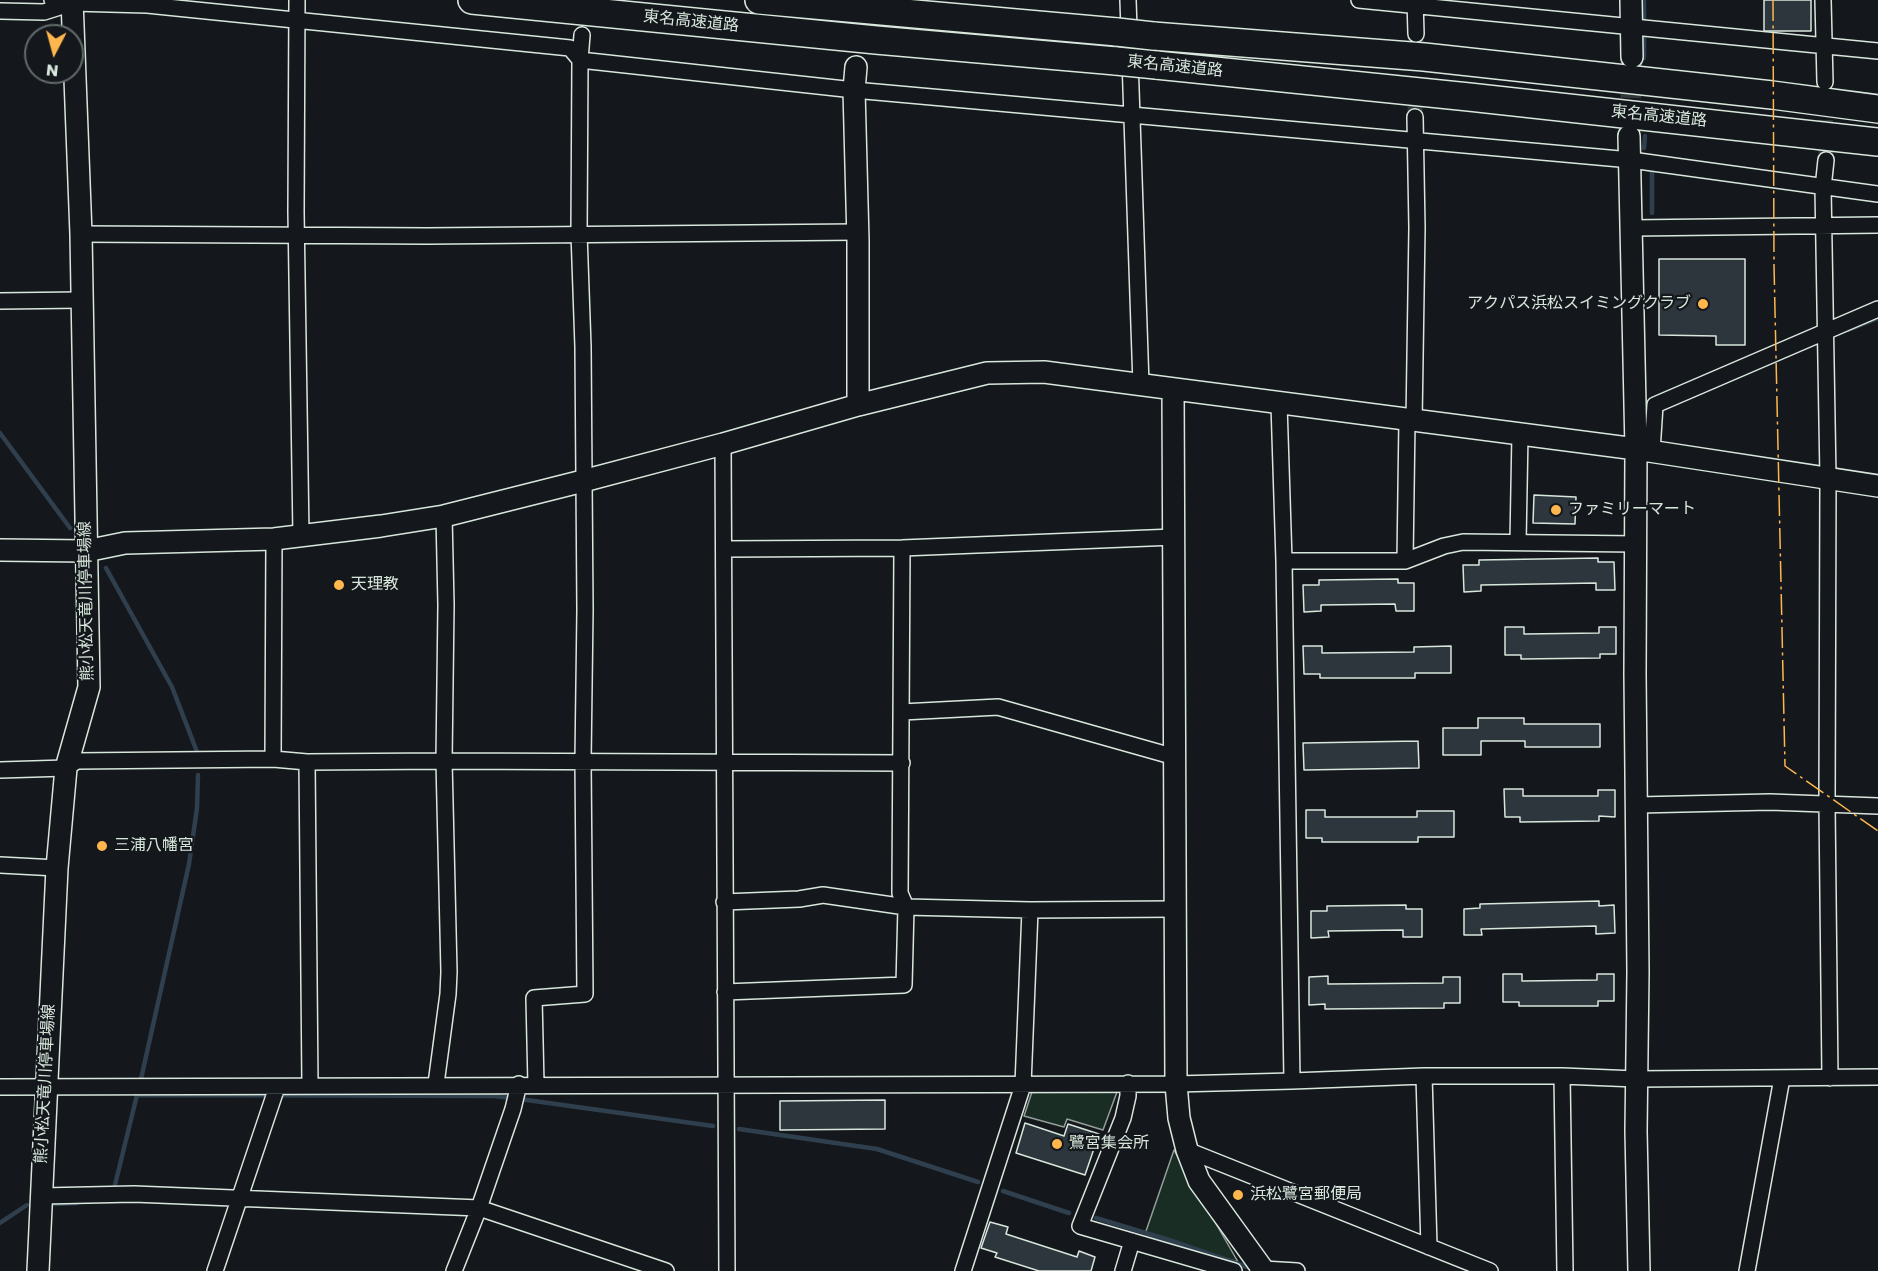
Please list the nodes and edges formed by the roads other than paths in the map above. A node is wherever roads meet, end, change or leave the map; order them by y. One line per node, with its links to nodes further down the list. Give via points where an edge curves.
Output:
1 (297, 0): 11 (street)
2 (472, 0): 27 (highway, 東名高速道路, bridge, via 1156,64)
3 (759, 0): 22 (highway, 東名高速道路, bridge, via 1424,57)
4 (1128, 0): 23 (street)
5 (1359, 0): 9 (street)
6 (1631, 0): 12 (street)
7 (1823, 0): 15 (street)
8 (65, 1): 10 (street, via 44,12); 11 (street); 37 (street, 熊小松天竜川停車場線)
9 (1415, 2): 12 (street); 13 (street)
10 (0, 12)
11 (297, 19): 18 (street, via 570,48); 38 (street)
12 (1632, 28): 15 (street); 17 (street)
13 (1416, 34)
14 (582, 35): 18 (street)
15 (1824, 46): 16 (street); 20 (street)
16 (1878, 51)
17 (1632, 57)
18 (580, 60): 21 (street); 36 (street)
19 (856, 67): 21 (street)
20 (1825, 82)
21 (854, 90): 23 (street); 35 (street)
22 (1878, 109)
23 (1131, 114): 26 (street); 43 (street)
24 (1415, 117): 26 (street)
25 (1629, 136): 28 (street)
26 (1417, 140): 28 (street); 47 (street)
27 (1878, 142)
28 (1631, 160): 30 (street); 34 (street)
29 (1826, 160): 30 (street)
30 (1823, 188): 31 (street); 33 (street)
31 (1878, 194)
32 (1878, 225): 33 (street)
33 (1824, 227): 34 (street); 42 (street)
34 (1632, 228): 50 (street)
35 (857, 232): 36 (street); 46 (street)
36 (579, 233): 38 (street); 52 (street)
37 (81, 234): 38 (street); 39 (street, 熊小松天竜川停車場線)
38 (297, 236): 55 (street)
39 (81, 300): 40 (street); 63 (street, 熊小松天竜川停車場線)
40 (0, 301)
41 (1878, 309): 42 (street)
42 (1825, 332): 50 (street, via 1655,405); 51 (street)
43 (1141, 385): 44 (street); 46 (street, via 1044,372 987,373)
44 (1173, 389): 45 (street); 56 (street)
45 (1279, 404): 47 (street); 64 (street)
46 (858, 405): 49 (street)
47 (1411, 421): 48 (street); 65 (street)
48 (1520, 434): 50 (street); 58 (street)
49 (723, 444): 52 (street); 61 (street)
50 (1644, 450): 51 (street); 59 (street)
51 (1828, 478): 53 (street); 77 (street)
52 (583, 481): 54 (street); 70 (street)
53 (1878, 486)
54 (444, 516): 55 (street); 69 (street)
55 (301, 536): 57 (street)
56 (1174, 537): 60 (street); 67 (street)
57 (274, 539): 63 (street, via 125,543); 68 (street)
58 (1518, 542): 59 (street); 65 (street, via 1463,542)
59 (1636, 544): 76 (street)
60 (902, 548): 61 (street); 66 (street)
61 (724, 549): 71 (street)
62 (0, 550): 63 (street)
63 (86, 551): 74 (street, 熊小松天竜川停車場線, via 89,687)
64 (1284, 561): 65 (street); 92 (street)
65 (1406, 561)
66 (902, 712): 67 (street, via 998,707); 73 (street)
67 (1175, 757): 83 (street)
68 (273, 759): 72 (street); 74 (street, via 77,761)
69 (444, 761): 70 (street); 72 (street); 94 (street, via 449,972)
70 (583, 761): 71 (street); 98 (street, via 585,994 534,998)
71 (723, 761): 73 (street); 81 (street)
72 (307, 762): 99 (street)
73 (902, 763): 82 (street, via 900,893)
74 (66, 768): 75 (street); 80 (street, 熊小松天竜川停車場線)
75 (0, 770)
76 (1638, 805): 77 (street); 91 (street)
77 (1827, 805): 78 (street); 90 (street)
78 (1878, 806)
79 (0, 865): 80 (street)
80 (57, 868): 101 (street, 熊小松天竜川停車場線)
81 (724, 902): 82 (street, via 823,895); 85 (street)
82 (906, 907): 84 (street); 85 (street, via 904,985)
83 (1175, 909): 84 (street); 97 (street)
84 (1030, 910): 96 (street)
85 (725, 992): 95 (street)
86 (1424, 1076): 87 (street); 92 (street); 109 (street)
87 (1562, 1076): 91 (street); 121 (street)
88 (1878, 1077): 90 (street)
89 (1782, 1078): 90 (street); 91 (street); 123 (street)
90 (1830, 1078)
91 (1636, 1079): 122 (street)
92 (1292, 1080): 97 (street)
93 (1128, 1083): 96 (street); 97 (street); 108 (street, via 1123,1118 1080,1226)
94 (436, 1084): 99 (street); 102 (street)
95 (724, 1084): 96 (street); 98 (street); 115 (street)
96 (1023, 1084): 116 (street)
97 (1176, 1084): 104 (street)
98 (536, 1085): 102 (street)
99 (310, 1086): 103 (street)
100 (0, 1087): 101 (street)
101 (45, 1087): 103 (street); 105 (street, 熊小松天竜川停車場線)
102 (519, 1087): 107 (street)
103 (276, 1092): 106 (street)
104 (1187, 1150): 109 (street); 110 (street, via 1199,1181)
105 (42, 1196): 106 (street, via 134,1194); 111 (street, 熊小松天竜川停車場線)
106 (239, 1199): 107 (street); 112 (street)
107 (479, 1208): 113 (street); 114 (street)
108 (1132, 1241): 117 (street); 118 (street)
109 (1429, 1247): 120 (street)
110 (1262, 1270): 119 (street)
111 (38, 1271)
112 (215, 1271)
113 (454, 1271)
114 (666, 1271)
115 (726, 1271)
116 (963, 1271)
117 (1123, 1271)
118 (1234, 1271)
119 (1297, 1271)
120 (1490, 1271)
121 (1565, 1271)
122 (1639, 1271)
123 (1747, 1271)

